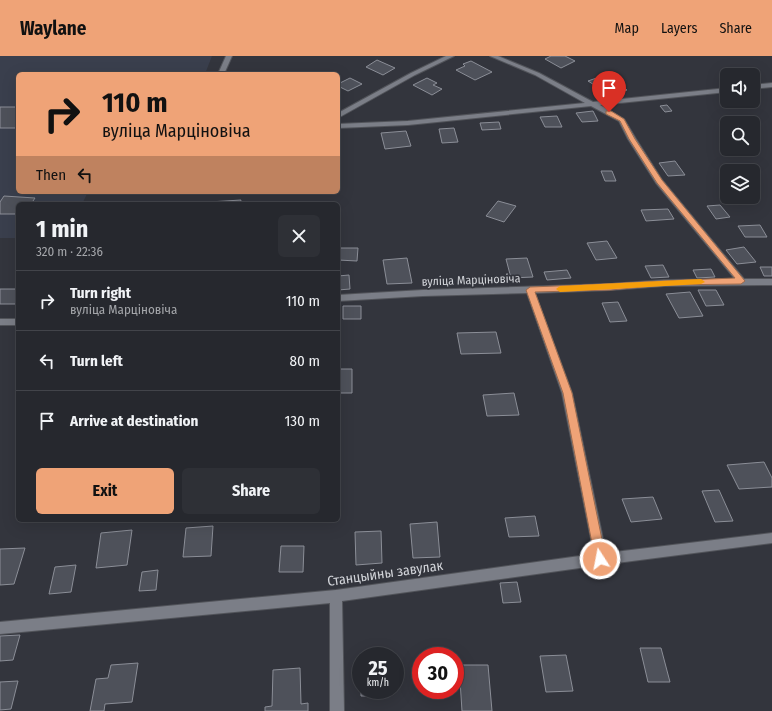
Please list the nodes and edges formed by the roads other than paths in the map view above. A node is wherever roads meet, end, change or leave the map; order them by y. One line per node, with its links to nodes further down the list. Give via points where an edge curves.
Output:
1 (229, 56): 4 (street)
2 (451, 56): 9 (street)
3 (494, 56): 8 (street, via 537,74)
4 (222, 72)
5 (772, 85): 6 (street)
6 (760, 86)
7 (720, 91): 8 (street)
8 (595, 104): 10 (street, via 408,123); 11 (street, via 622,120 659,181)
9 (340, 115)
10 (340, 126)
11 (741, 281): 12 (street, вуліца Марціновіча); 13 (street, вуліца Марціновіча)
12 (772, 282)
13 (530, 290): 14 (street, вуліца Марціновіча); 18 (street, via 567,393)
14 (340, 298)
15 (0, 322): 16 (street)
16 (16, 322)
17 (772, 538): 18 (street, Станцыйны завулак)
18 (600, 559): 19 (street, Станцыйны завулак)
19 (336, 596): 20 (street, Станцыйны завулак); 21 (street)
20 (0, 628)
21 (337, 711)

